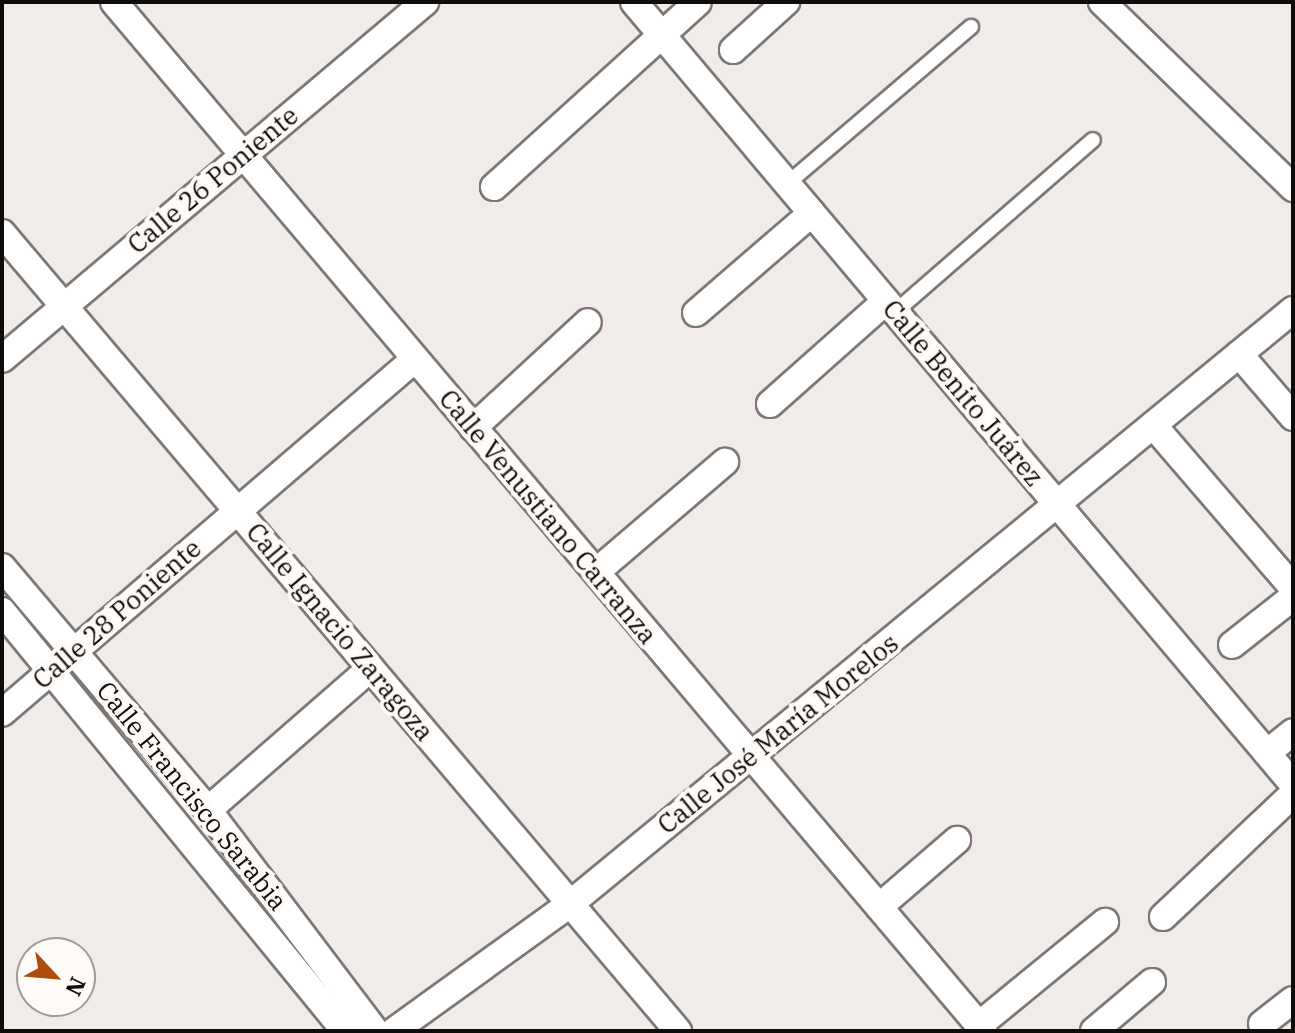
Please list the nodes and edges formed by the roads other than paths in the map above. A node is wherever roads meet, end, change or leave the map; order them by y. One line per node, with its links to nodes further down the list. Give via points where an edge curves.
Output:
1 (114, 2): 11 (street, Calle Venustiano Carranza)
2 (425, 2): 11 (street, Calle 26 Poniente)
3 (634, 2): 8 (street, Calle Benito Juárez)
4 (698, 2): 8 (street)
5 (786, 2): 9 (street)
6 (1102, 2): 14 (street)
7 (971, 27): 12 (lane)
8 (662, 36): 12 (street, Calle Benito Juárez); 13 (street)
9 (733, 50)
10 (1093, 140): 18 (lane)
11 (243, 156): 17 (street, Calle 26 Poniente); 24 (street, Calle Venustiano Carranza)
12 (787, 184): 15 (street, Calle Benito Juárez)
13 (494, 187)
14 (1293, 188)
15 (812, 213): 18 (street, Calle Benito Juárez); 20 (street)
16 (2, 233): 17 (street, Calle Ignacio Zaragoza)
17 (63, 306): 23 (street, Calle 26 Poniente); 31 (street, Calle Ignacio Zaragoza)
18 (890, 306): 25 (street); 30 (street, Calle Benito Juárez)
19 (1293, 310): 22 (street, Calle José María Morelos)
20 (696, 313)
21 (588, 322): 28 (street)
22 (1239, 354): 26 (street); 27 (street, Calle José María Morelos)
23 (2, 359)
24 (415, 359): 28 (street, Calle Venustiano Carranza); 31 (street, Calle 28 Poniente)
25 (770, 404)
26 (1293, 417)
27 (1153, 425): 30 (street, Calle José María Morelos); 34 (street)
28 (473, 428): 33 (street, Calle Venustiano Carranza)
29 (725, 462): 33 (street)
30 (1058, 506): 43 (street, Calle Benito Juárez); 44 (street, Calle José María Morelos)
31 (237, 510): 38 (street, Calle 28 Poniente); 39 (street, Calle Ignacio Zaragoza)
32 (2, 567): 38 (street, Calle Francisco Sarabia)
33 (596, 572): 44 (street, Calle Venustiano Carranza)
34 (1293, 588)
35 (1293, 597): 37 (street)
36 (2, 611): 40 (street, Calle Francisco Sarabia)
37 (1232, 645)
38 (75, 653): 40 (street, Calle 28 Poniente); 47 (street, Calle Francisco Sarabia)
39 (371, 668): 47 (street); 49 (street, Calle Ignacio Zaragoza)
40 (52, 670): 41 (street, Calle 28 Poniente); 57 (street, Calle Francisco Sarabia)
41 (2, 713)
42 (1293, 732): 43 (street)
43 (1267, 753): 45 (street, Calle Benito Juárez)
44 (751, 756): 49 (street, Calle José María Morelos); 50 (street, Calle Venustiano Carranza)
45 (1293, 784)
46 (1293, 794): 51 (street)
47 (208, 810): 58 (street, Calle Francisco Sarabia)
48 (957, 840): 50 (street)
49 (570, 904): 59 (street, Calle José María Morelos); 60 (street, Calle Ignacio Zaragoza)
50 (879, 907): 56 (street, Calle Venustiano Carranza)
51 (1163, 917)
52 (1105, 922): 56 (street)
53 (1152, 982): 61 (street)
54 (1293, 1000): 55 (street)
55 (1262, 1024)
56 (981, 1028)
57 (345, 1031)
58 (375, 1031)
59 (394, 1031)
60 (678, 1031)
61 (1094, 1031)

